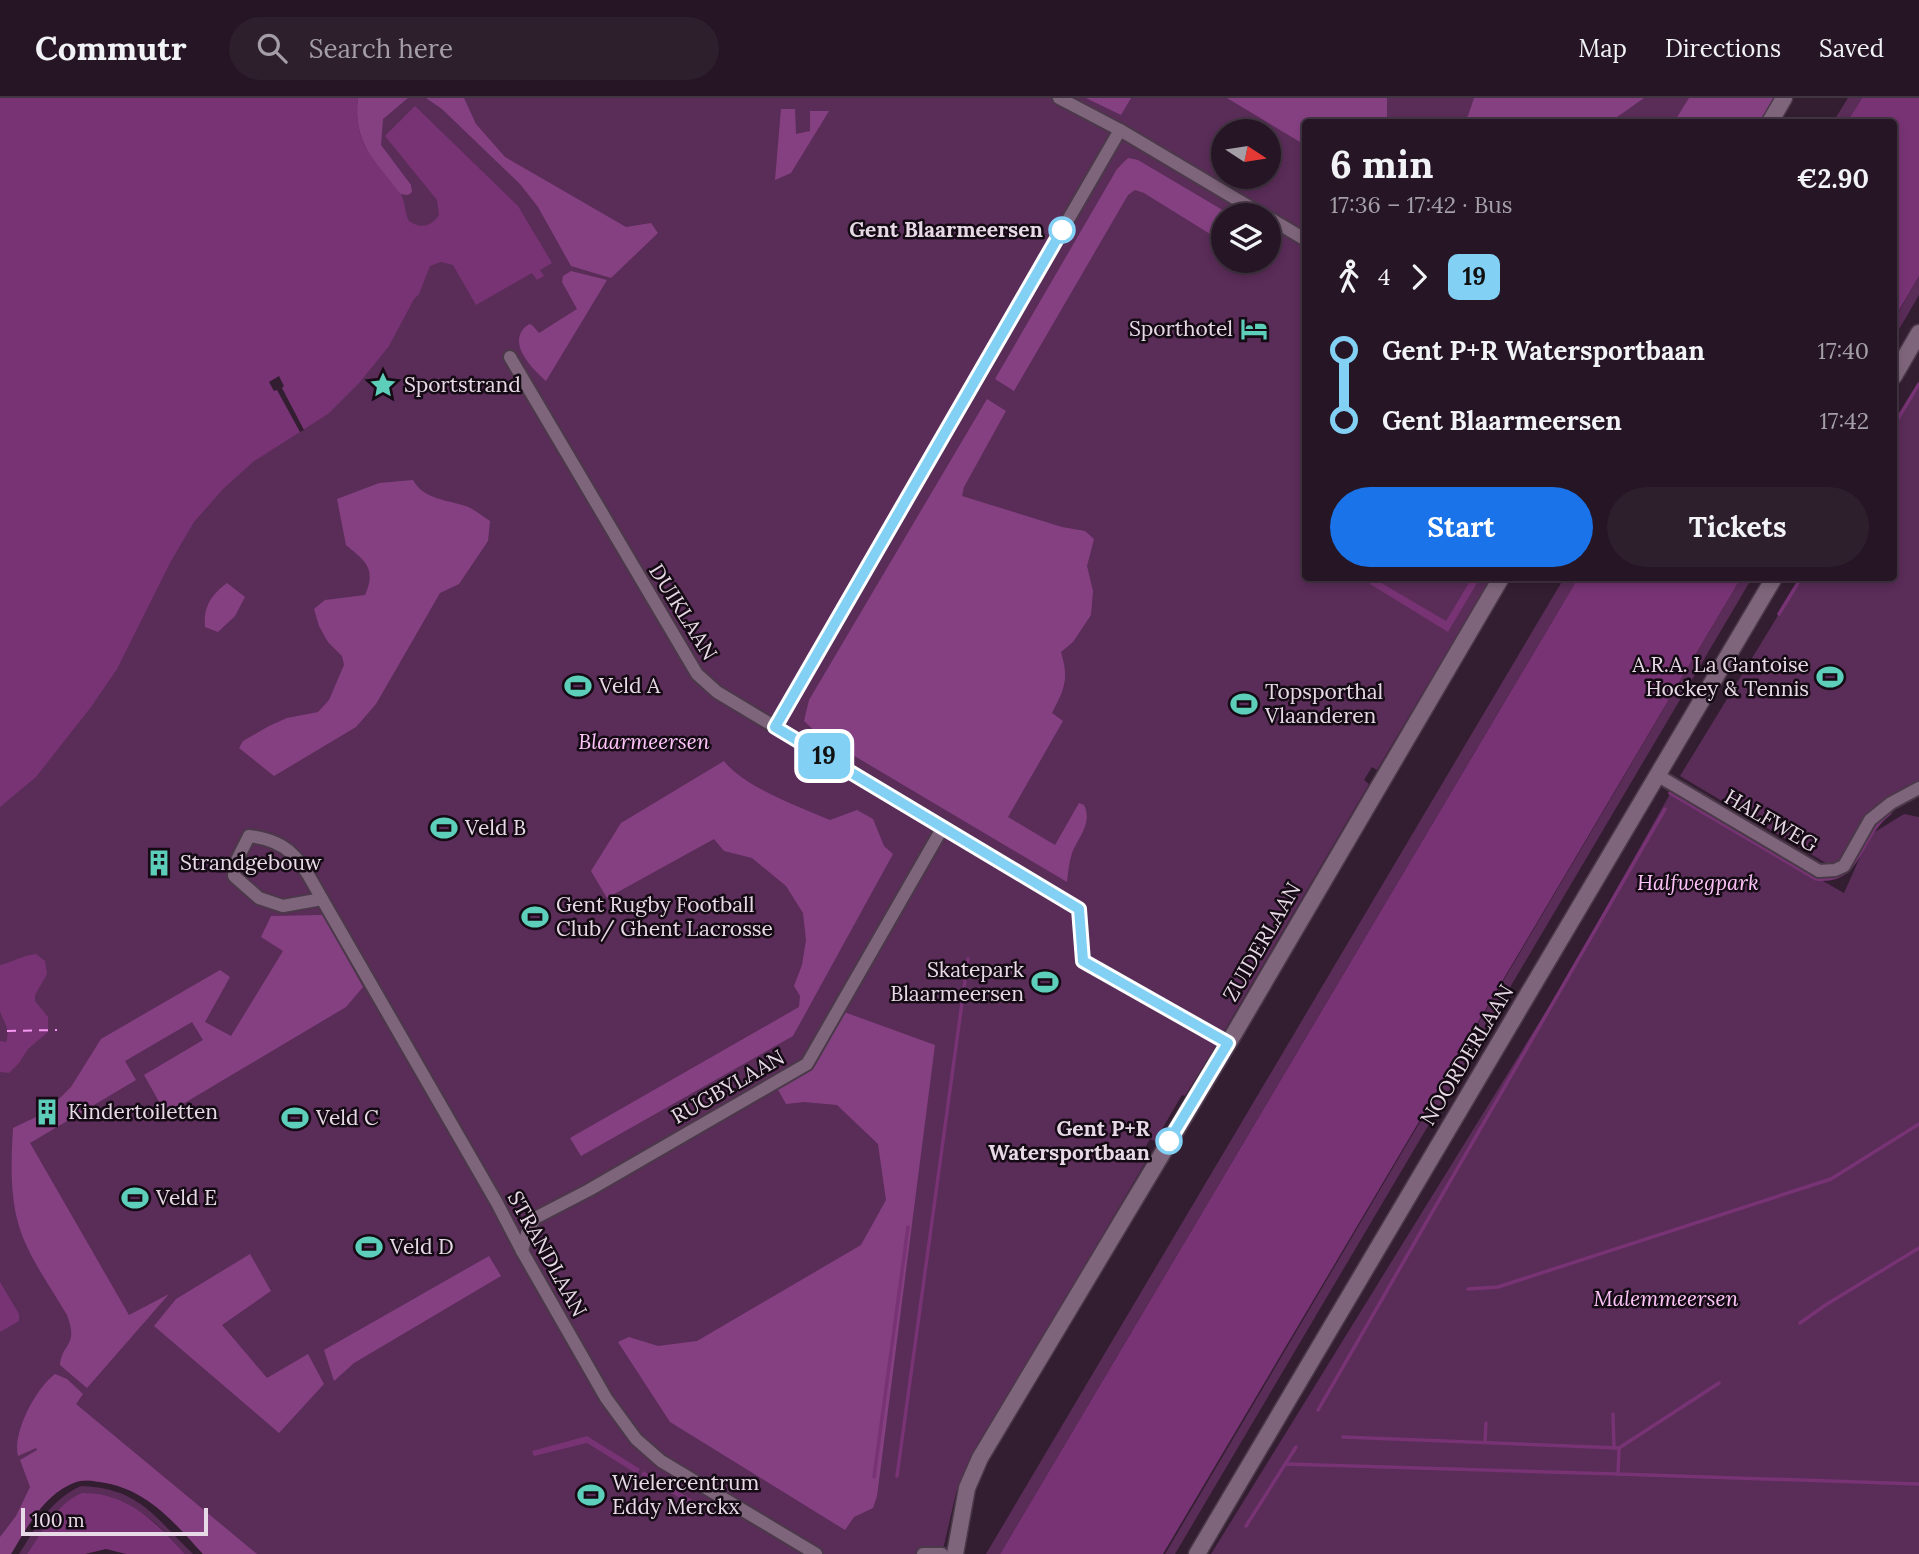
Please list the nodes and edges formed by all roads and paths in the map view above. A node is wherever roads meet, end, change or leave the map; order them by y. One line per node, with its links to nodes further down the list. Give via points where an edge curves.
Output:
1 (1059, 98): 4 (street)
2 (1784, 98): 3 (street)
3 (1772, 119)
4 (1120, 130): 5 (street); 13 (street)
5 (1243, 203)
6 (1281, 225): 7 (street)
7 (1302, 238)
8 (1919, 333): 10 (street)
9 (510, 357): 13 (street, DUIKLAAN, via 697,674 717,692)
10 (1897, 371)
11 (1499, 581): 18 (street, ZUIDERLAAN)
12 (1772, 581): 14 (street, NOORDERLAAN)
13 (775, 727): 16 (street, DUIKLAAN)
14 (1657, 775): 15 (street, HALFWEG, via 1819,871 1844,866 1870,820); 24 (street, NOORDERLAAN)
15 (1919, 788)
16 (943, 827): 18 (street, DUIKLAAN, via 1075,907 1083,961); 19 (street, RUGBYLAAN, via 807,1064 535,1218)
17 (322, 899): 17 (street, STRANDLAAN, via 292,853 270,838 248,836 234,876 259,898 283,906); 19 (street, STRANDLAAN)
18 (1228, 1043): 23 (street, ZUIDERLAAN, via 980,1458 967,1488)
19 (522, 1251): 20 (street, STRANDLAAN, via 606,1398 636,1439 661,1461)
20 (816, 1554)
21 (923, 1554): 22 (street)
22 (942, 1554)
23 (955, 1554)
24 (1197, 1554)

